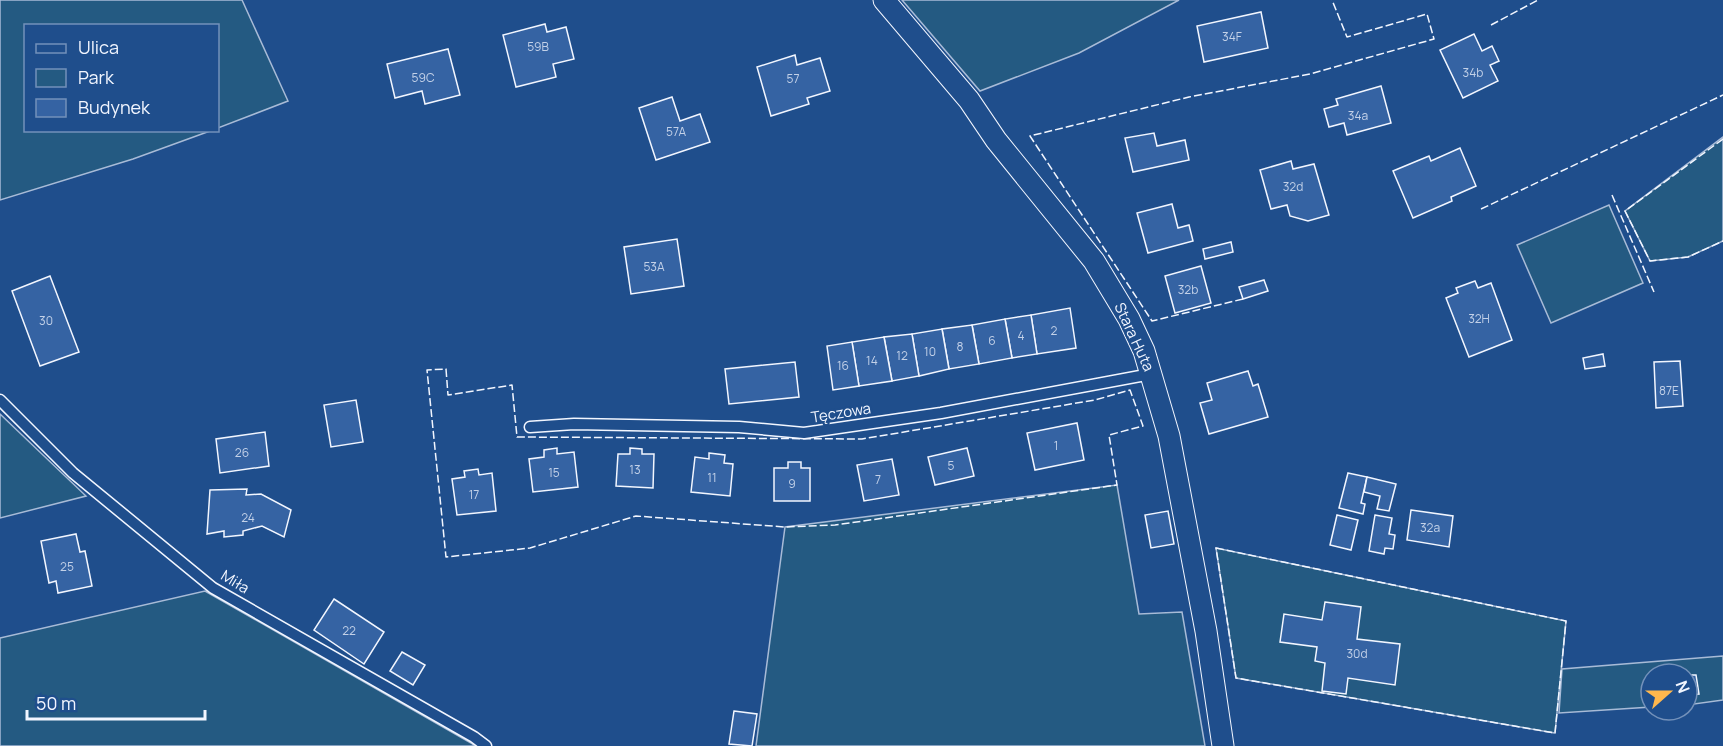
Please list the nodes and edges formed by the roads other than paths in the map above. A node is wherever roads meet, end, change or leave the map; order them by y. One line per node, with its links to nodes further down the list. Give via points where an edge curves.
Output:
1 (884, 0): 2 (street, Stara Huta, via 969,100 996,140 1094,261 1129,319)
2 (1151, 374): 4 (lane, Tęczowa, via 804,433 729,427); 6 (street, Stara Huta, via 1182,500)
3 (0, 400): 5 (lane, Miła, via 74,473 213,588)
4 (530, 427)
5 (486, 746)
6 (1223, 746)

